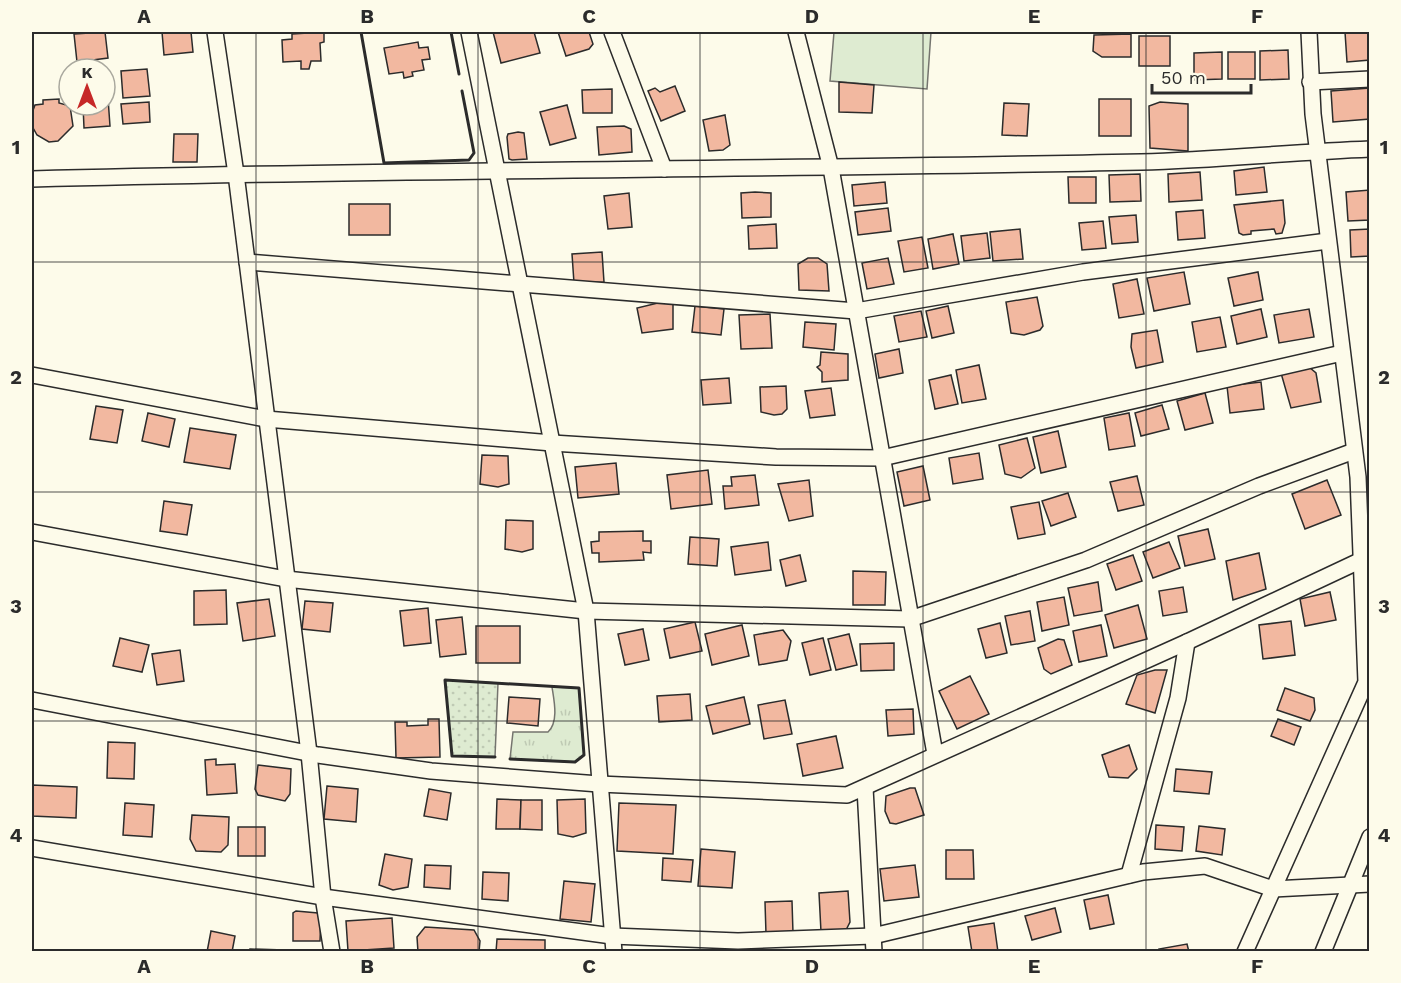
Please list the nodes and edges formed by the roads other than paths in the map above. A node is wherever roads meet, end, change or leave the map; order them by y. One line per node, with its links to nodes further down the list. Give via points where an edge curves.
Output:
1 (215, 32): 13 (street)
2 (469, 32): 12 (street)
3 (612, 32): 11 (street)
4 (796, 32): 10 (street)
5 (1308, 32): 7 (street)
6 (1370, 79): 7 (street)
7 (1310, 82): 9 (street)
8 (1370, 148): 9 (street)
9 (1317, 151): 10 (street, via 1144,162); 15 (street)
10 (831, 168): 11 (street); 18 (street)
11 (664, 169): 12 (street)
12 (497, 170): 13 (street); 17 (street)
13 (236, 174): 14 (street); 16 (street)
14 (32, 180)
15 (1328, 241): 18 (street, via 1083,272); 19 (street)
16 (247, 262): 17 (street); 21 (street)
17 (520, 286): 18 (street); 22 (street)
18 (856, 310): 24 (street)
19 (1342, 353): 23 (street); 24 (street)
20 (32, 375): 21 (street)
21 (266, 419): 22 (street); 27 (street)
22 (552, 443): 24 (street, via 776,457); 28 (street)
23 (1354, 450): 26 (street); 29 (street, via 1086,560)
24 (882, 458): 29 (street)
25 (32, 532): 27 (street)
26 (1366, 557): 30 (street); 31 (street)
27 (286, 579): 28 (street); 33 (street)
28 (586, 611): 29 (street); 35 (street)
29 (910, 619): 34 (street)
30 (1187, 642): 34 (street); 39 (street, via 1178,698)
31 (1368, 664): 42 (street, via 1366,682)
32 (32, 699): 33 (street)
33 (309, 753): 35 (street, via 431,771); 43 (street)
34 (935, 754): 36 (street)
35 (599, 784): 36 (street, via 847,795); 44 (street)
36 (865, 788): 45 (street)
37 (1370, 837): 41 (street)
38 (32, 848): 43 (street)
39 (1129, 875): 42 (street, via 1205,866); 45 (street)
40 (1370, 884): 41 (street)
41 (1350, 885): 42 (street); 48 (street)
42 (1273, 889): 47 (street)
43 (323, 897): 44 (street); 46 (street)
44 (613, 944): 45 (street)
45 (874, 944)
46 (332, 951)
47 (1245, 951)
48 (1323, 951)

